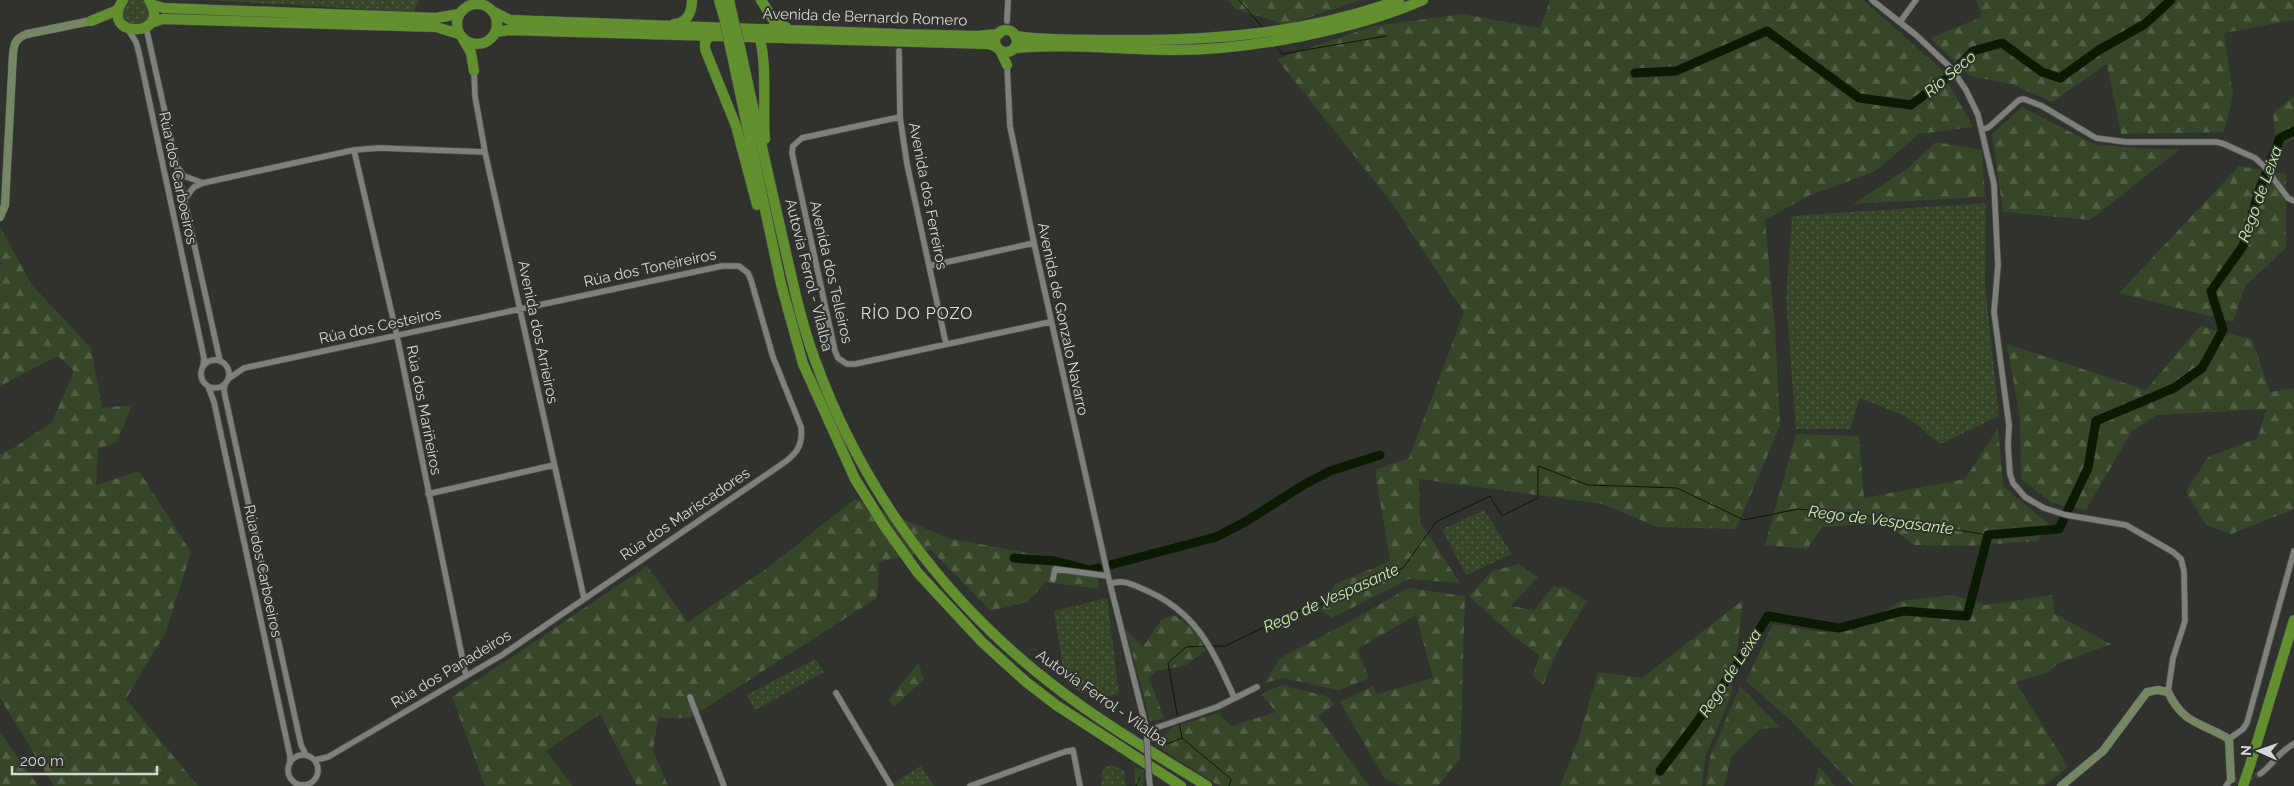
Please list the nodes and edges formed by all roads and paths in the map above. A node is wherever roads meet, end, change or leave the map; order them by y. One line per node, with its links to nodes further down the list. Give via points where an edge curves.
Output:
1 (692, 0): 22 (highway, via 686,19)
2 (696, 0): 20 (highway)
3 (719, 0): 21 (highway, Autovía Ferrol - Vilalba)
4 (730, 0): 21 (highway, Autovía Ferrol - Vilalba)
5 (1008, 0): 23 (street)
6 (1398, 0): 23 (highway, Avenida de Bernardo Romero, via 1319,24 1229,37 1177,41 1070,39)
7 (1423, 0): 31 (highway, Avenida de Bernardo Romero, via 1316,33 1247,44 1177,50)
8 (1872, 0): 17 (street)
9 (1916, 0): 17 (street)
10 (151, 3): 15 (highway, via 164,8 436,18); 19 (highway, via 154,12)
11 (470, 3): 14 (highway); 15 (highway)
12 (762, 4): 25 (highway, via 765,18); 26 (highway, via 776,24)
13 (120, 5): 16 (highway); 18 (highway)
14 (487, 5): 22 (highway, Avenida de Bernardo Romero, via 510,20); 24 (highway, via 497,21)
15 (459, 14): 27 (highway, via 456,24)
16 (91, 21): 18 (highway); 45 (street, via 27,34 16,41 5,205)
17 (1900, 22): 37 (street, via 1951,68 1966,90)
18 (124, 25): 19 (highway, via 136,31); 54 (street, Rúa dos Carboeiros, via 136,42 139,53)
19 (149, 25): 27 (highway, via 163,19 426,27); 40 (street, Rúa dos Carboeiros)
20 (701, 27): 21 (highway, Avenida de Bernardo Romero); 22 (highway, Avenida de Bernardo Romero)
21 (718, 29): 22 (highway, Avenida de Bernardo Romero); 25 (highway, Avenida de Bernardo Romero); 30 (highway, Autovía Ferrol - Vilalba, bridge); 32 (highway, via 705,43)
22 (655, 30): 24 (highway, Avenida de Bernardo Romero); 32 (highway, via 696,42)
23 (1007, 31): 28 (highway, Avenida de Bernardo Romero); 31 (highway, via 1017,40); 31 (highway, via 996,39)
24 (495, 32): 29 (highway)
25 (756, 33): 26 (highway, Avenida de Bernardo Romero); 33 (highway)
26 (804, 35): 28 (highway, Avenida de Bernardo Romero); 33 (highway, via 773,44)
27 (460, 36): 29 (highway, via 473,44); 35 (highway, via 472,53)
28 (897, 42): 31 (highway, Avenida de Bernardo Romero, via 989,44); 36 (street, Avenida dos Ferreiros)
29 (485, 43): 35 (highway)
30 (735, 46): 44 (highway, Autovía Ferrol - Vilalba); 53 (highway, Autovía Ferrol - Vilalba, via 781,284)
31 (1006, 49): 34 (highway)
32 (709, 60): 53 (highway, via 736,126 776,279)
33 (763, 62): 44 (highway, via 764,134)
34 (1007, 65): 46 (street, Avenida de Gonzalo Navarro, via 1010,126)
35 (474, 71): 39 (street, Avenida dos Arrieiros)
36 (900, 117): 47 (street, Avenida dos Ferreiros); 51 (street, Avenida dos Telleiros, via 802,138 796,141 792,153 838,358 846,364 855,364)
37 (1982, 130): 43 (street, via 2024,98 2096,138 2126,142 2217,142 2255,158 2277,186); 69 (street, via 1994,184 1998,265 1994,312 2009,424 2010,474 2018,490 2044,508 2126,525 2181,559 2185,621 2173,658)
38 (354, 150): 39 (street); 41 (street); 50 (street, Rúa dos Mariñeiros)
39 (485, 152): 48 (street, Avenida dos Arrieiros)
40 (177, 166): 41 (street, via 184,176); 42 (street, Rúa dos Carboeiros)
41 (203, 182): 42 (street)
42 (183, 200): 52 (street, Rúa dos Carboeiros)
43 (2294, 201)
44 (774, 202): 92 (highway, Autovía Ferrol - Vilalba, via 804,327 839,421 870,480 917,550 974,615 1012,652 1098,717)
45 (0, 217)
46 (1034, 243): 47 (street); 49 (street, Avenida de Gonzalo Navarro)
47 (929, 266): 51 (street, Avenida dos Ferreiros)
48 (520, 308): 50 (street, Rúa dos Cesteiros); 58 (street, Rúa dos Toneireiros, via 722,266 739,266 751,280 773,357 801,428); 59 (street, Avenida dos Arrieiros)
49 (1050, 322): 51 (street, Avenida dos Telleiros); 62 (street, Avenida de Gonzalo Navarro)
50 (397, 336): 55 (street, Rúa dos Cesteiros); 60 (street, Rúa dos Mariñeiros)
51 (946, 344)
52 (221, 361): 54 (street, via 209,361); 55 (street, Rúa dos Cesteiros); 56 (street, Rúa dos Carboeiros, via 228,368)
53 (803, 364): 91 (highway, Autovía Ferrol - Vilalba, via 855,479 906,558 943,601 982,642 1056,705)
54 (203, 366): 57 (street, Rúa dos Carboeiros, via 201,376)
55 (244, 368): 56 (street, Rúa dos Cesteiros)
56 (227, 381): 57 (street, via 218,388); 76 (street, Rúa dos Carboeiros, via 224,392)
57 (208, 386): 79 (street, Rúa dos Carboeiros)
58 (799, 448): 65 (street, Rúa dos Mariscadores, via 785,462)
59 (554, 466): 60 (street); 65 (street, Avenida dos Arrieiros)
60 (428, 494): 67 (street, Rúa dos Mariñeiros)
61 (2294, 551): 74 (street, via 2247,723)
62 (1108, 576): 63 (street, via 1055,569); 64 (street, Avenida de Gonzalo Navarro)
63 (1053, 579)
64 (1110, 584): 72 (street, via 1122,581 1148,591 1191,620 1212,650); 73 (street, Avenida de Gonzalo Navarro)
65 (584, 598): 67 (street, Rúa dos Panadeiros)
66 (2294, 620): 94 (highway, bridge)
67 (466, 676): 77 (street, Rúa dos Panadeiros)
68 (1258, 687): 72 (street)
69 (2168, 692): 74 (street, via 2175,708 2188,720); 85 (street, via 2147,692 2102,751)
70 (836, 693): 87 (street)
71 (690, 697): 86 (street)
72 (1234, 697): 73 (street, via 1217,707)
73 (1147, 731): 90 (street, Avenida de Gonzalo Navarro, bridge)
74 (2230, 739): 82 (street)
75 (2294, 744): 81 (street, via 2280,752)
76 (306, 755): 78 (street); 79 (street, via 297,756)
77 (328, 757): 78 (street, Rúa dos Panadeiros); 80 (street, Rúa dos Panadeiros)
78 (315, 760): 80 (street)
79 (290, 763): 83 (street, Rúa dos Carboeiros, via 288,773)
80 (318, 774): 84 (street, Rúa dos Carboeiros)
81 (2260, 774)
82 (2231, 779): 93 (street)
83 (294, 784): 84 (street, Rúa dos Carboeiros)
84 (311, 784)
85 (2067, 784)
86 (724, 786)
87 (891, 786)
88 (970, 786): 89 (street, via 1073,750)
89 (1080, 786)
90 (1150, 786)
91 (1182, 786)
92 (1207, 786)
93 (2226, 786)
94 (2243, 786)

